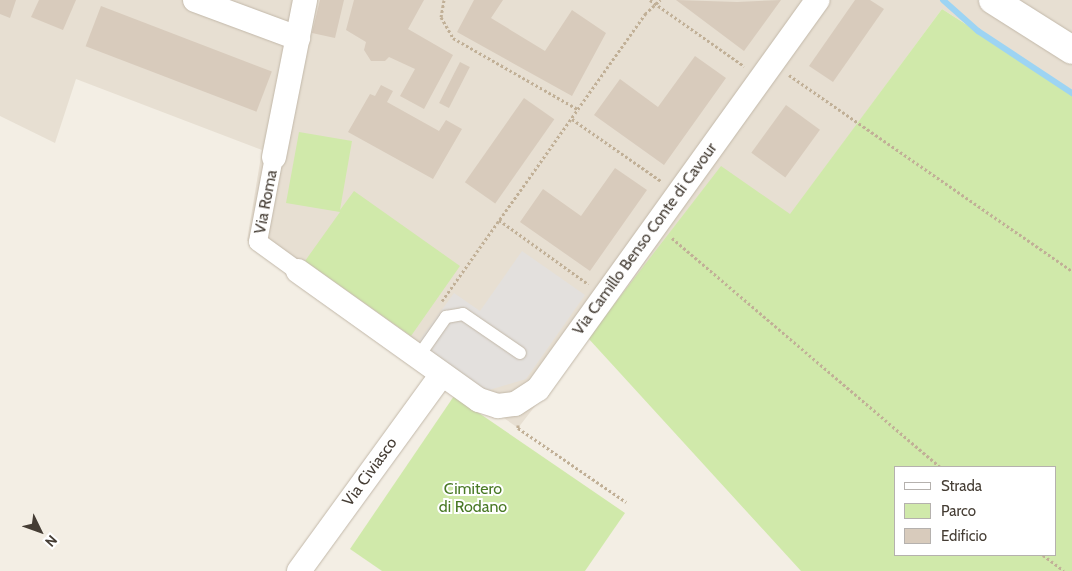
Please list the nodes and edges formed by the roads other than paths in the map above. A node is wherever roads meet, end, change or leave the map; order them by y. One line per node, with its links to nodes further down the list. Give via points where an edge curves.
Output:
1 (195, 0): 5 (street)
2 (305, 0): 5 (street, Via Roma)
3 (818, 0): 11 (street, Via Camillo Benso Conte di Cavour, via 538,389 515,404 498,406 479,400)
4 (993, 0): 6 (street)
5 (298, 38): 7 (street, Via Roma)
6 (1072, 50)
7 (274, 157): 8 (street, Via Roma, via 258,242)
8 (298, 271): 10 (street, Via Roma)
9 (520, 353): 10 (lane, via 463,314 446,318)
10 (418, 357): 11 (street, Via Roma)
11 (442, 374): 12 (street, Via Civiasco)
12 (299, 571)

